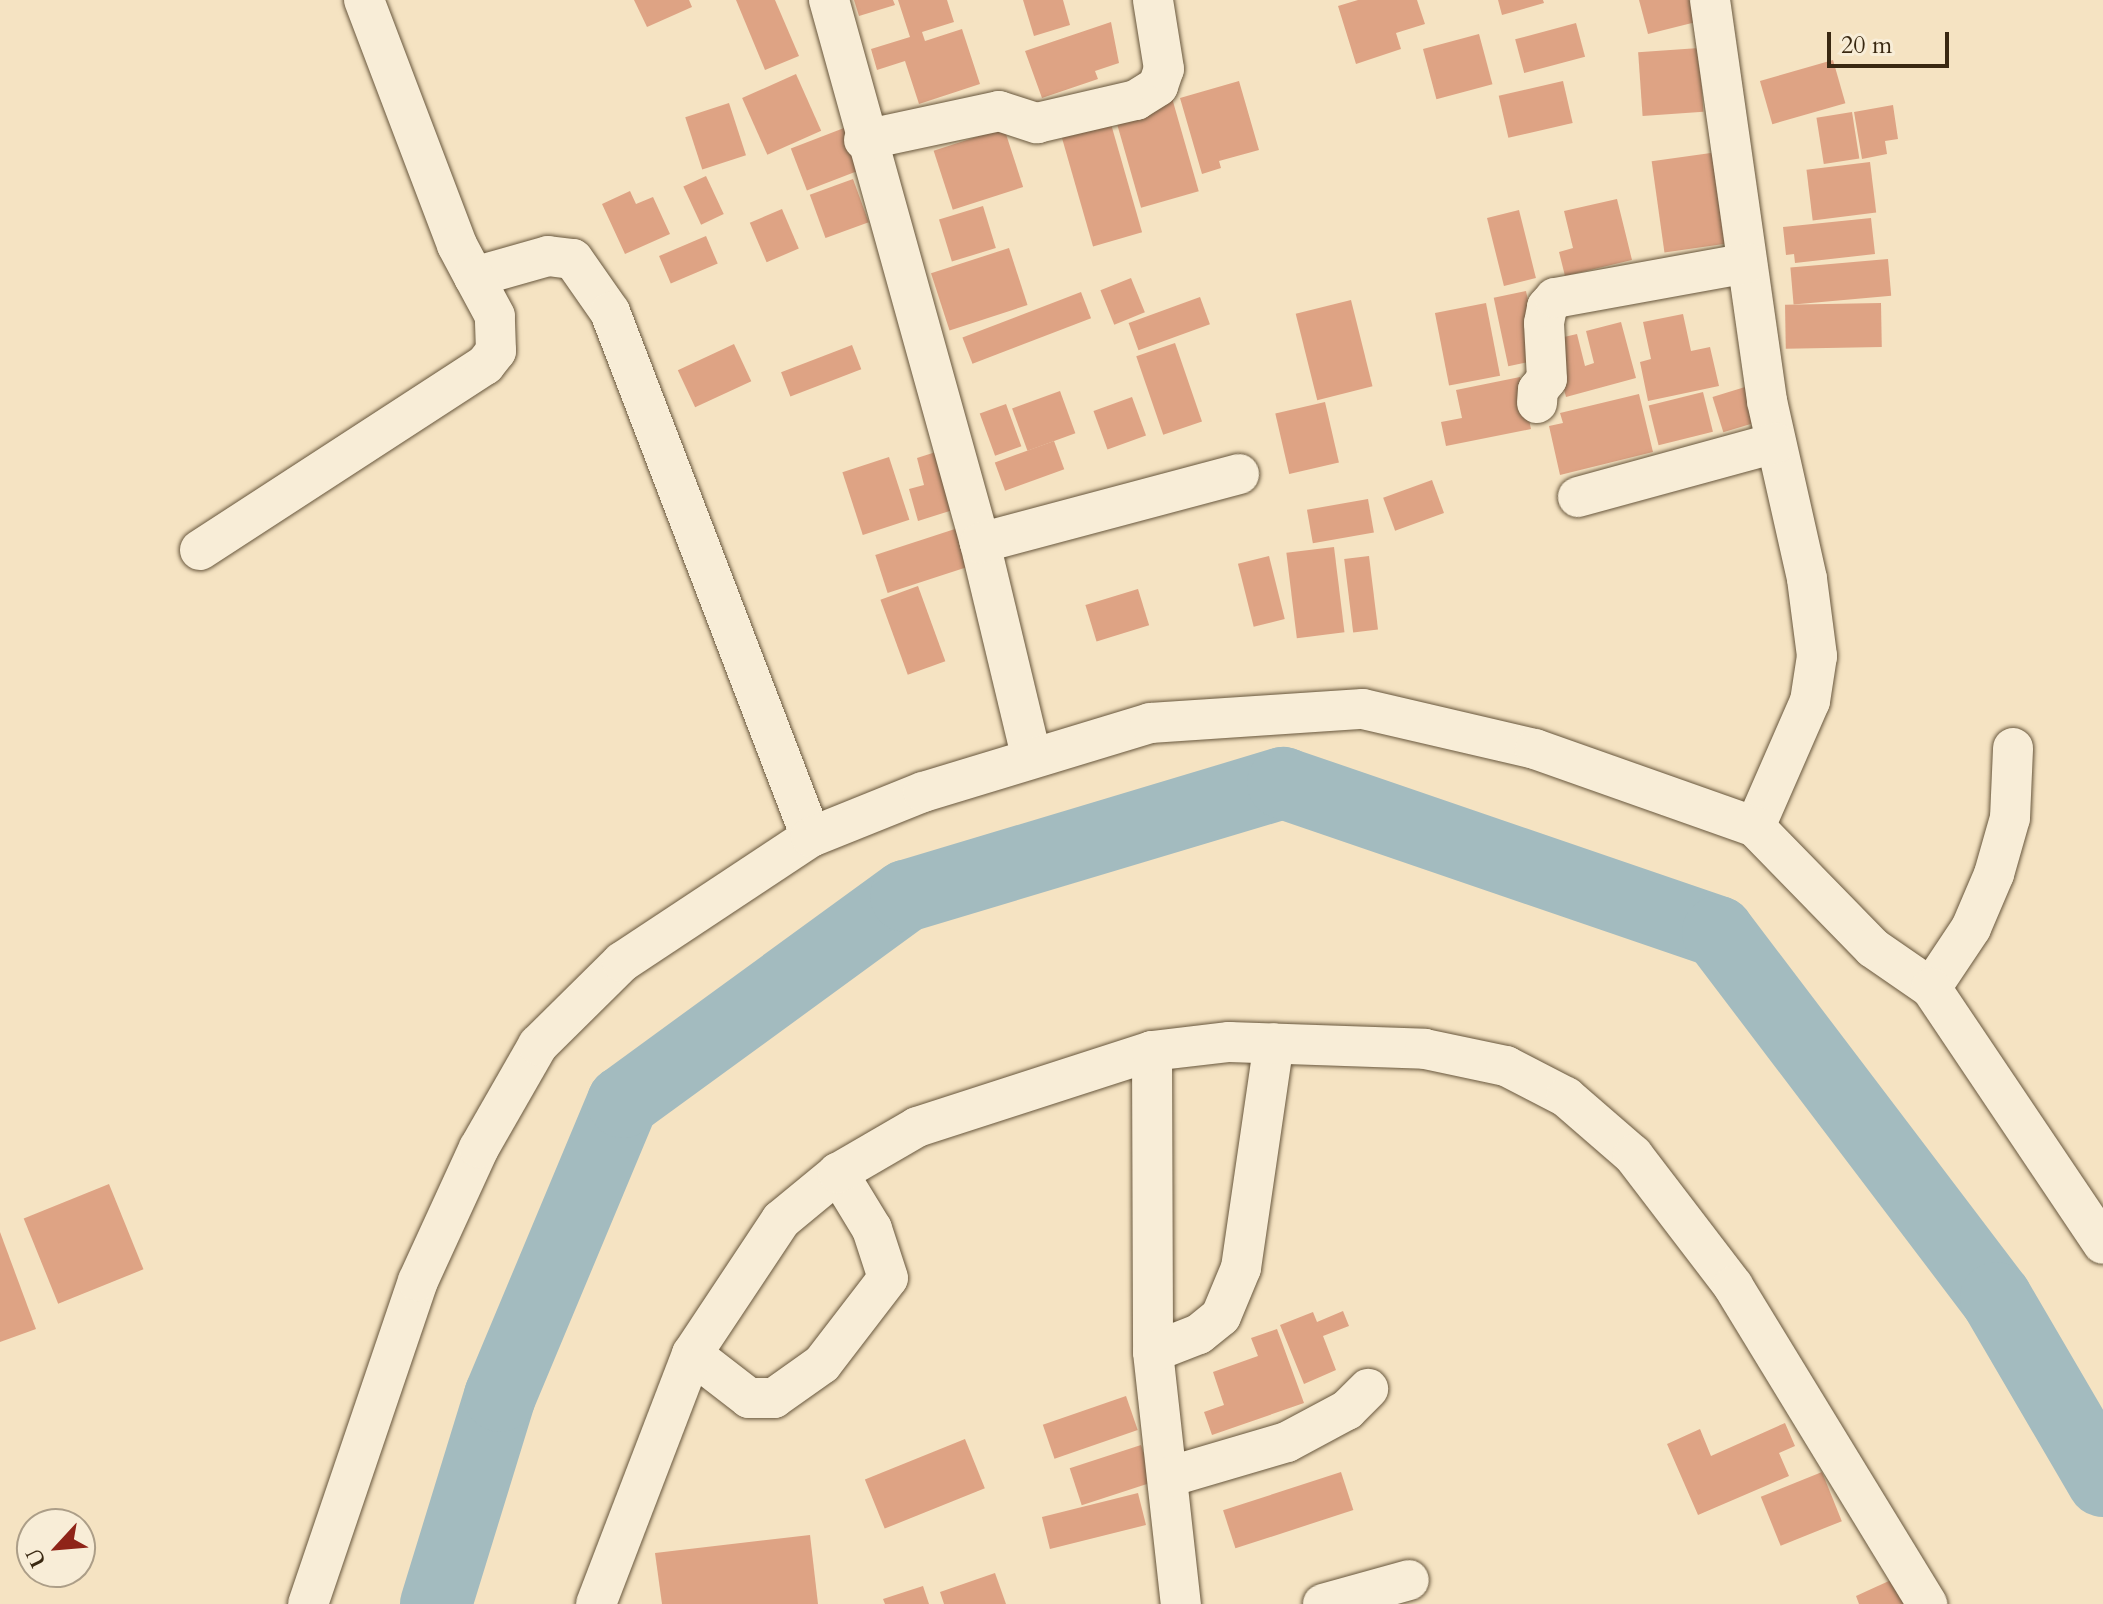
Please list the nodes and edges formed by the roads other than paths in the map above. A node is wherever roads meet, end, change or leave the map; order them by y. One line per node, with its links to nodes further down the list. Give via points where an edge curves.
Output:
1 (364, 0): 7 (street)
2 (829, 0): 5 (street)
3 (1153, 0): 5 (street, via 1164,69 1158,86 1136,100 1037,123 999,111)
4 (1710, 0): 6 (street)
5 (864, 140): 12 (street)
6 (1747, 263): 8 (street, via 1555,298 1544,323 1547,379 1538,390); 9 (street)
7 (474, 277): 13 (street, via 495,316 496,351 485,365); 17 (street, via 548,256 573,259 592,280 610,312)
8 (1537, 403)
9 (1776, 443): 11 (street); 16 (street, via 1807,579 1817,656 1810,701)
10 (1239, 474): 12 (street)
11 (1578, 497)
12 (980, 543): 15 (street)
13 (200, 550)
14 (2013, 748): 18 (street, via 2010,818 1994,874 1971,928)
15 (1031, 756): 16 (street, via 1150,723 1363,709 1535,749); 17 (street)
16 (1755, 827): 18 (street, via 1873,948)
17 (811, 837): 28 (street, via 622,962 538,1045 479,1148 418,1281)
18 (1931, 988): 22 (street)
19 (1274, 1043): 20 (street); 23 (street, via 1241,1268 1221,1316 1199,1334); 32 (street, via 1425,1049 1493,1063 1577,1106 1633,1155 1733,1286)
20 (1152, 1051): 21 (street, via 917,1127); 23 (street)
21 (838, 1173): 24 (street, via 781,1220); 24 (street, via 872,1229 888,1278 822,1364 774,1398 749,1398)
22 (2103, 1244)
23 (1153, 1352): 26 (street)
24 (692, 1354): 29 (street)
25 (1368, 1389): 26 (street, via 1347,1410 1287,1442)
26 (1168, 1477): 30 (street)
27 (1409, 1580): 31 (street)
28 (308, 1604)
29 (596, 1604)
30 (1181, 1604)
31 (1323, 1604)
32 (1927, 1604)

